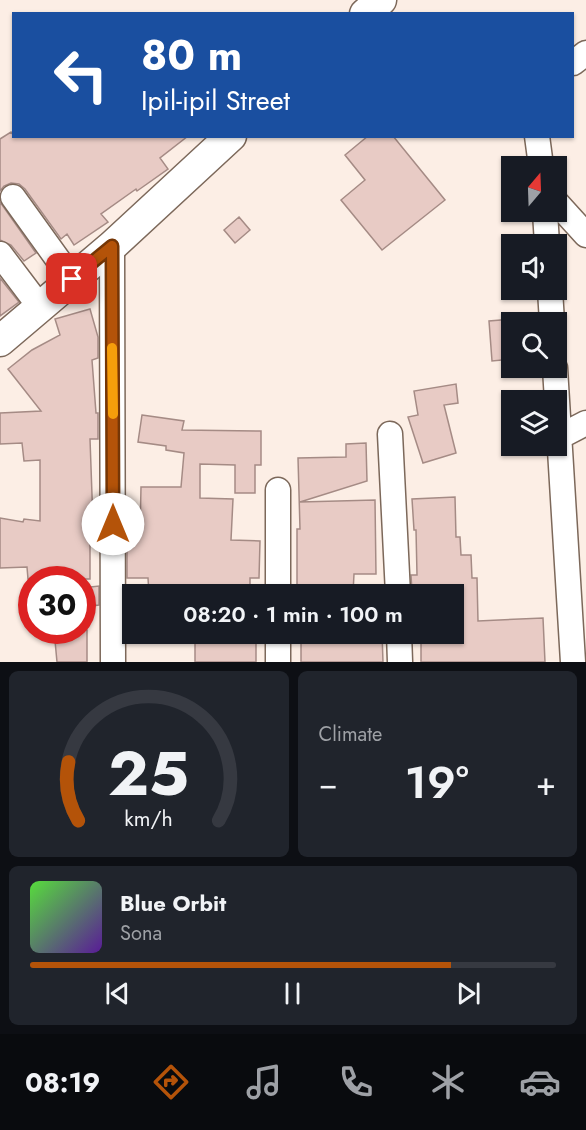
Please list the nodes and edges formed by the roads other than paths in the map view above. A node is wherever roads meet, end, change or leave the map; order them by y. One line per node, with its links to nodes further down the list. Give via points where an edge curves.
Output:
1 (381, 0): 2 (street)
2 (367, 12)
3 (586, 53): 4 (street)
4 (574, 62)
5 (229, 138): 11 (street)
6 (537, 138): 7 (street)
7 (540, 156)
8 (13, 197): 13 (street)
9 (567, 214): 10 (street)
10 (586, 235)
11 (112, 246): 13 (street); 26 (street)
12 (0, 254): 14 (street)
13 (72, 279): 14 (street)
14 (40, 307): 15 (street)
15 (0, 341)
16 (586, 423): 17 (street)
17 (567, 433)
18 (390, 434): 23 (street)
19 (562, 456): 21 (street)
20 (278, 490): 22 (street)
21 (576, 558): 29 (street)
22 (278, 584)
23 (398, 584)
24 (278, 644): 27 (street)
25 (399, 644): 28 (street)
26 (113, 662)
27 (278, 662)
28 (400, 662)
29 (573, 662)

